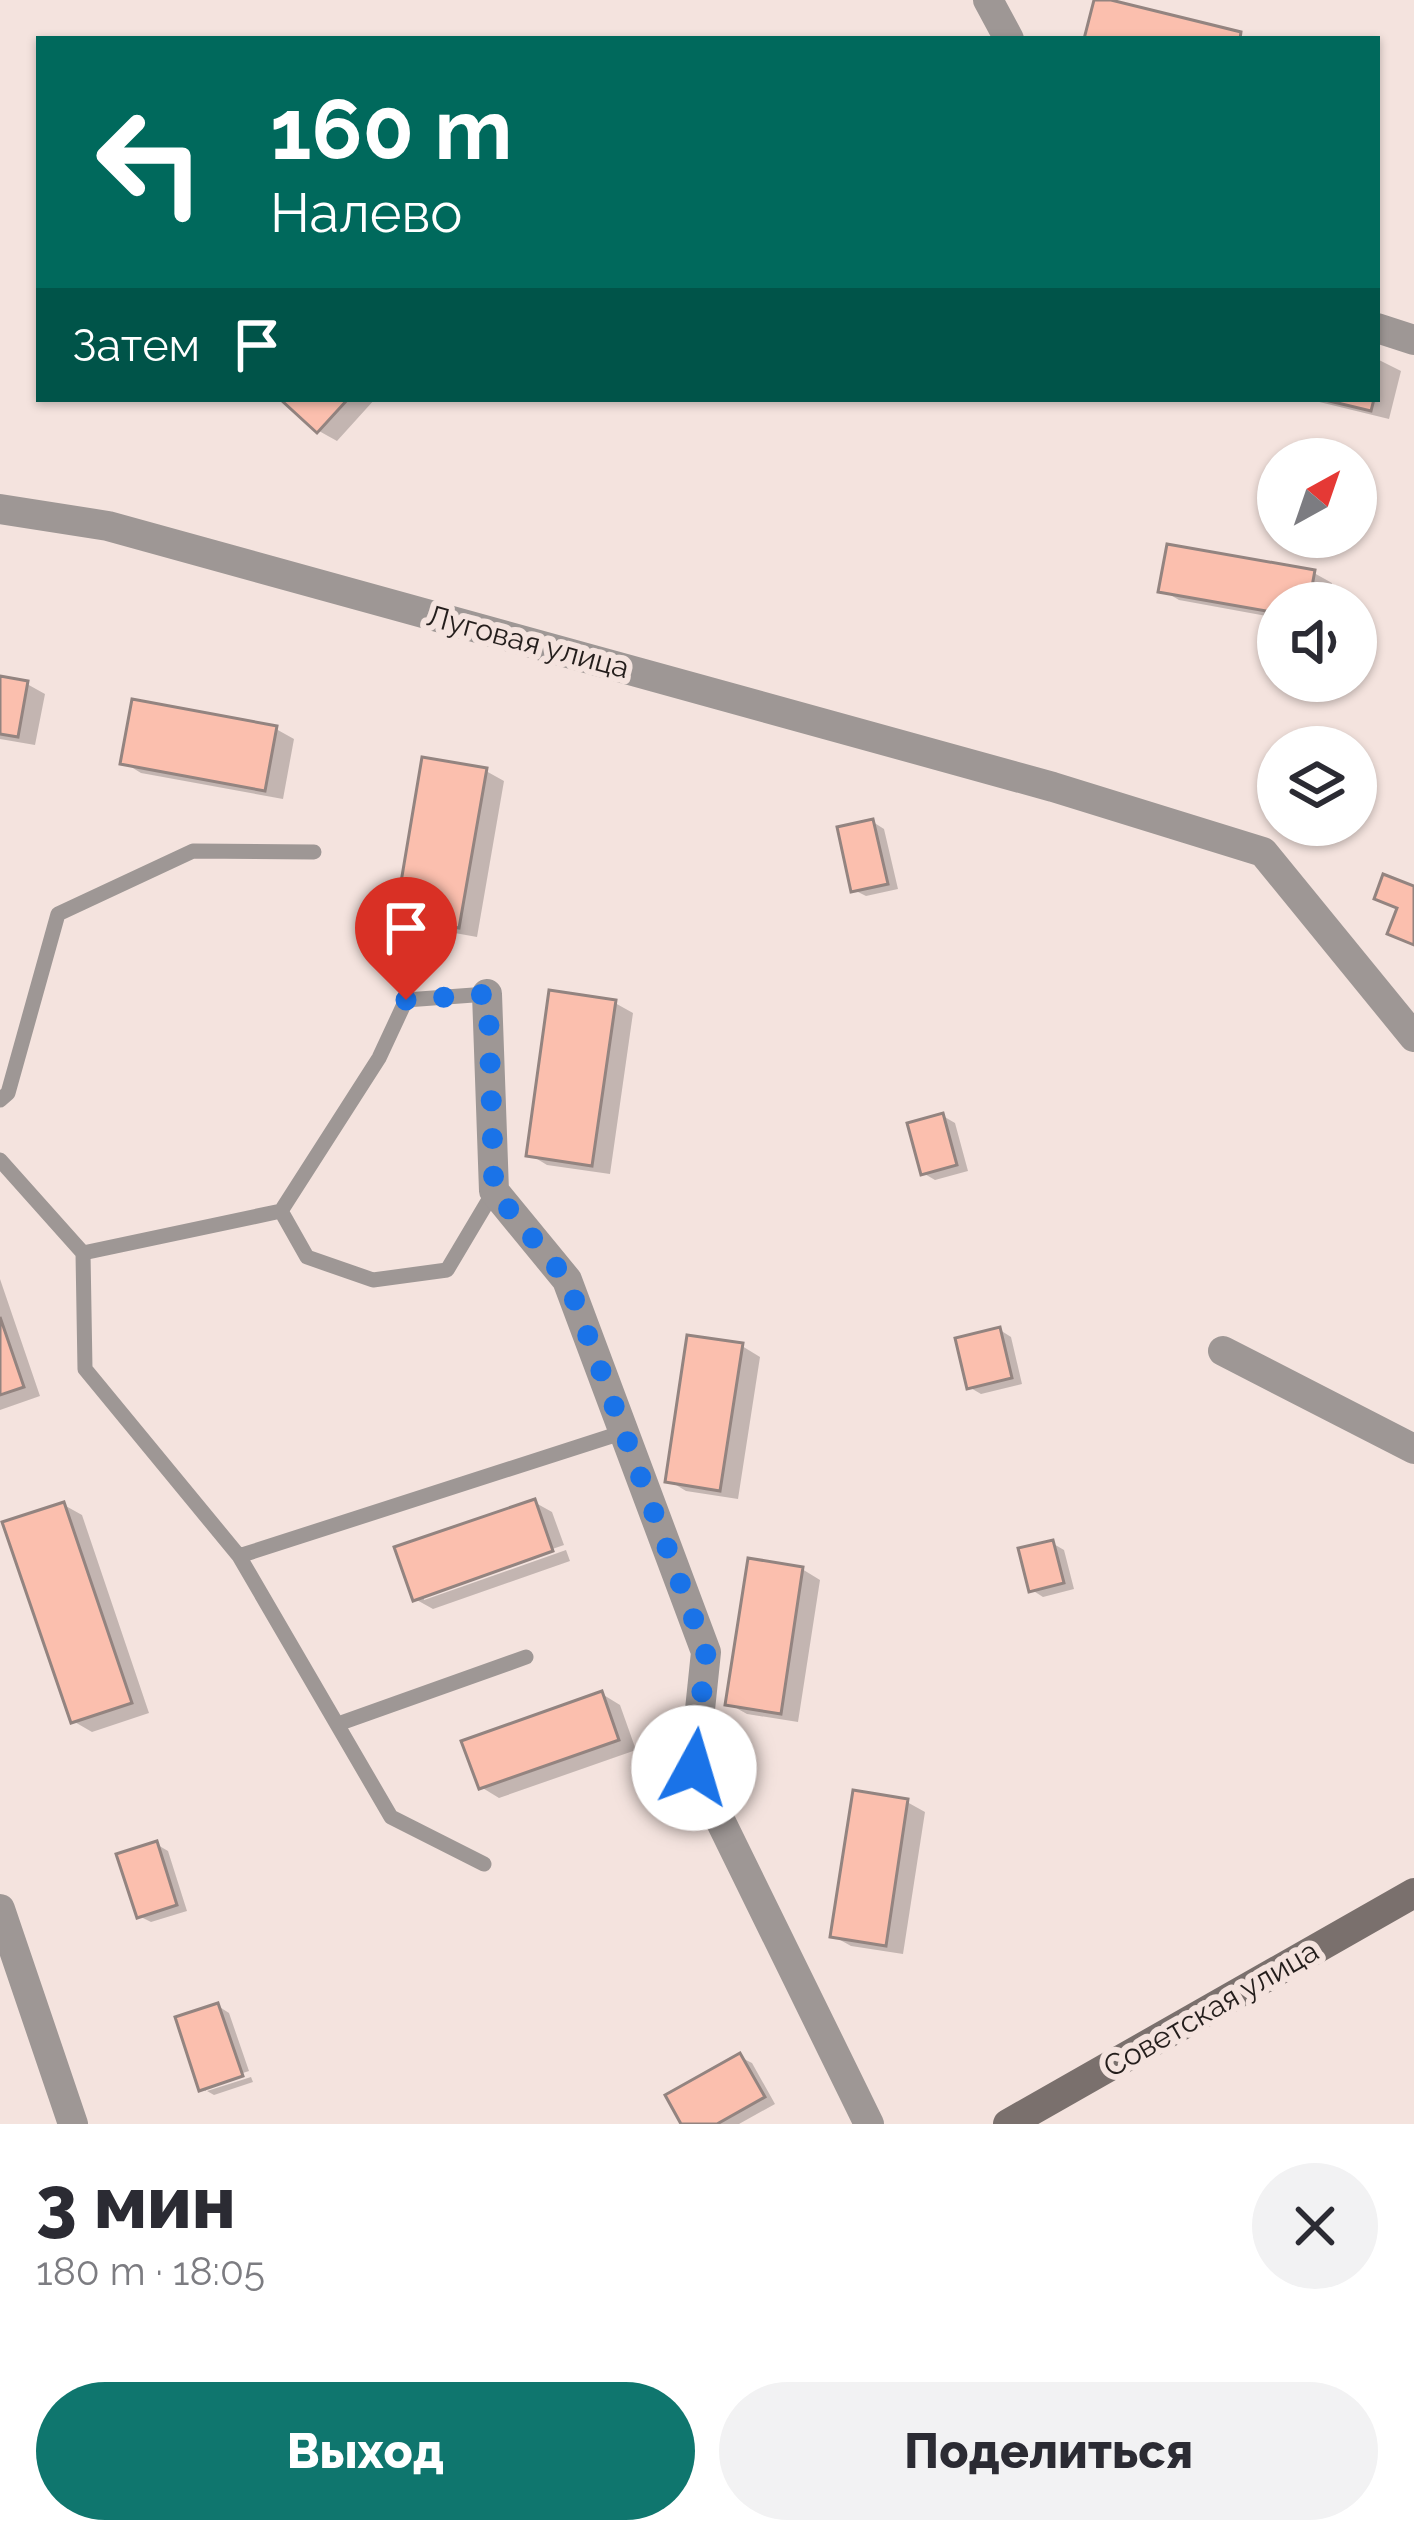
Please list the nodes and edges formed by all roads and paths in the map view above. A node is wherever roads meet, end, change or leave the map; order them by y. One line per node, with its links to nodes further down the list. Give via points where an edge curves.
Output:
1 (988, 0): 2 (street)
2 (1008, 36)
3 (1380, 329): 4 (street)
4 (1414, 340)
5 (0, 509): 8 (street, Луговая улица, via 108,526 1263,852)
6 (314, 852): 9 (lane, via 193,851 58,914)
7 (488, 994): 11 (street); 12 (lane, via 406,1000 379,1058)
8 (1414, 1037)
9 (0, 1100)
10 (0, 1160): 13 (lane)
11 (494, 1191): 12 (lane, via 447,1270 373,1280 307,1257); 15 (street, via 567,1280)
12 (281, 1210): 13 (lane)
13 (83, 1252): 17 (lane, via 85,1369)
14 (1222, 1351): 16 (street)
15 (624, 1432): 17 (lane); 24 (street, via 706,1652 694,1768)
16 (1414, 1450)
17 (239, 1556): 19 (lane)
18 (526, 1657): 19 (lane)
19 (338, 1724): 20 (lane, via 392,1817)
20 (484, 1864)
21 (1414, 1893): 25 (street, Советская улица)
22 (0, 1909): 23 (street)
23 (74, 2124)
24 (869, 2124)
25 (1008, 2124)

